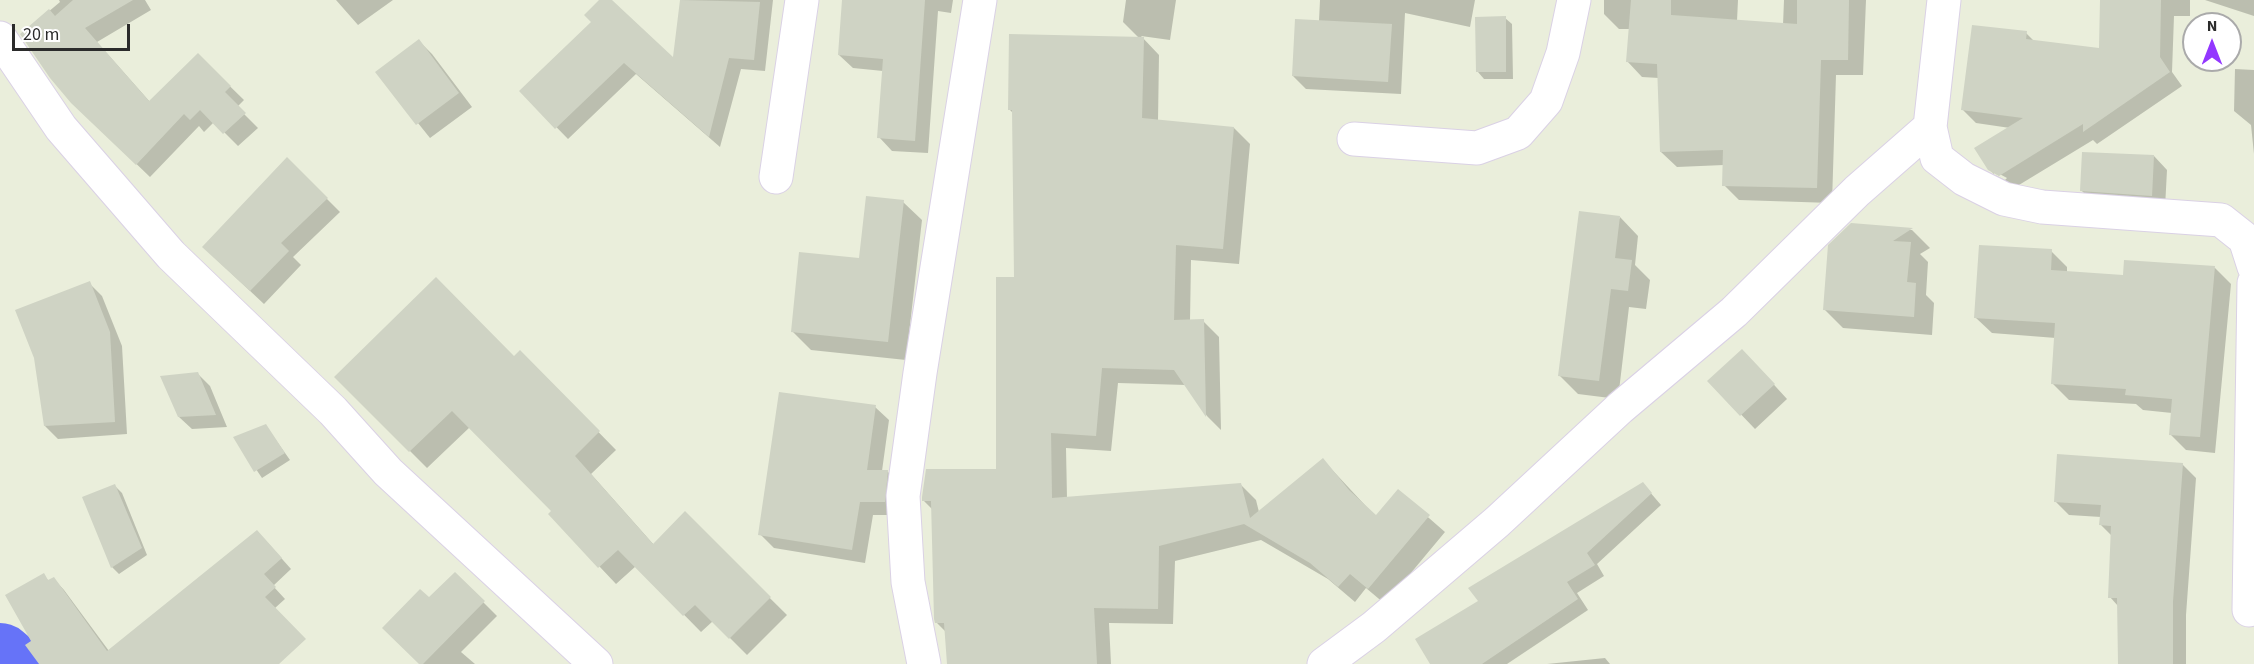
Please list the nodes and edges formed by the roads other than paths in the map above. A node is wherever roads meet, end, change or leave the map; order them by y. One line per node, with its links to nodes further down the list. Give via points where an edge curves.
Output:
1 (802, 0): 8 (street)
2 (980, 0): 13 (street, via 903,496 908,582)
3 (1574, 0): 7 (street, via 1563,53 1546,101 1518,133 1477,148)
4 (1944, 0): 6 (street)
5 (0, 38): 12 (street, via 61,128 171,255 333,411 388,472)
6 (1930, 128): 9 (street, via 1937,158 1964,179 2004,199 2042,207 2221,220 2245,239); 14 (street, via 1857,191 1734,312 1620,408 1497,522 1374,627)
7 (1353, 139)
8 (776, 177)
9 (2254, 267)
10 (2254, 284): 11 (street)
11 (2249, 610)
12 (596, 664)
13 (924, 664)
14 (1324, 664)

